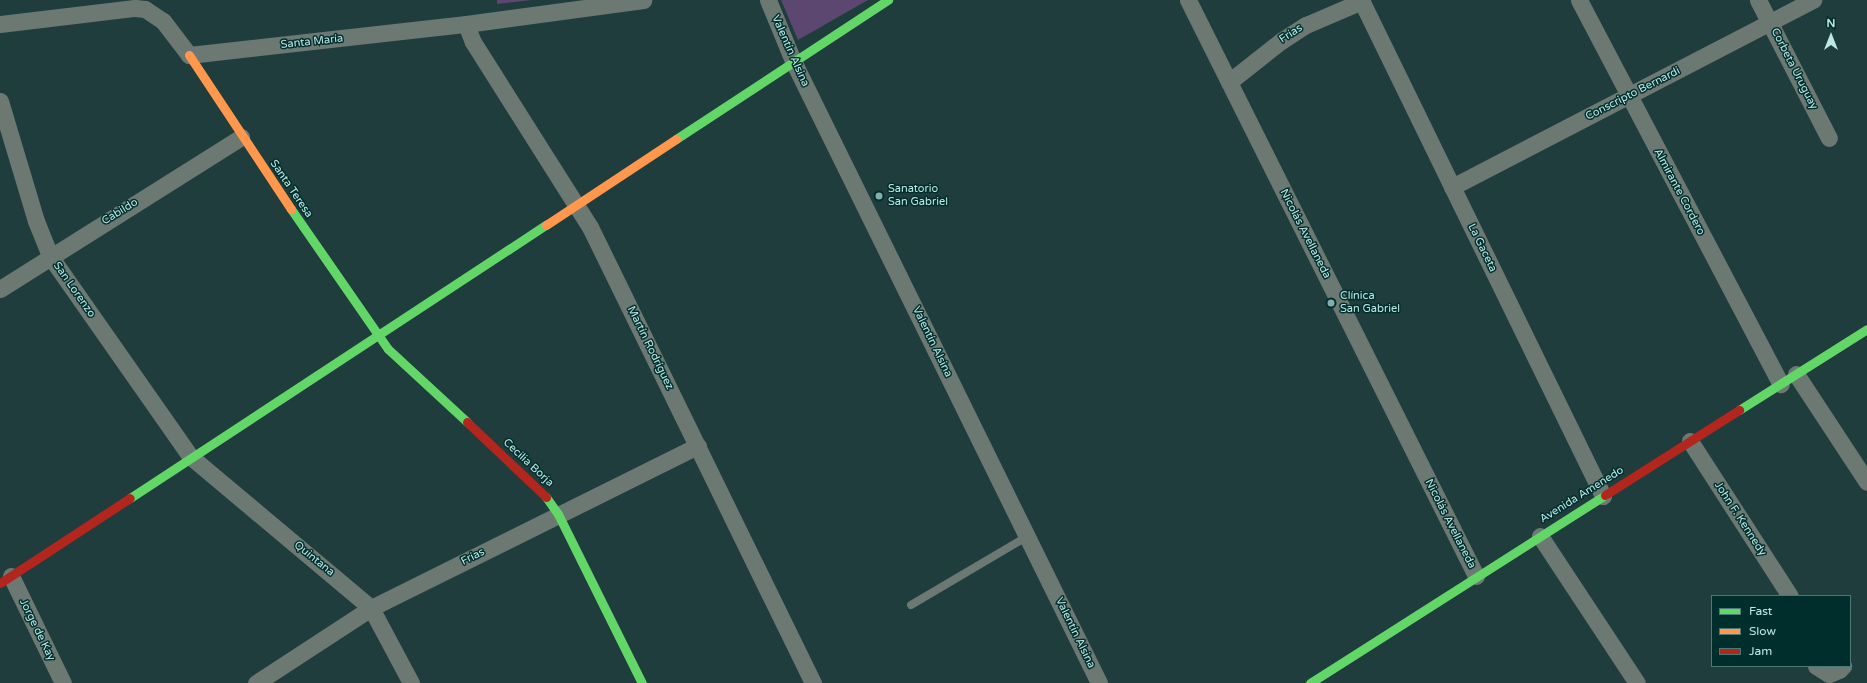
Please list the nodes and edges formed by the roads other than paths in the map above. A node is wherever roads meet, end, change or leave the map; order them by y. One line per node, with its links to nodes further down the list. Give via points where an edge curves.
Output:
1 (643, 0): 11 (street, Santa María)
2 (768, 0): 13 (street, Valentín Alsina)
3 (888, 0): 13 (street)
4 (1188, 0): 14 (street, Nicolás Avellaneda)
5 (1579, 0): 15 (street, Almirante Cordero)
6 (1758, 0): 9 (street, Corbeta Uruguay)
7 (1813, 0): 9 (street, Conscripto Bernardi)
8 (1361, 1): 14 (street, Frías, via 1306,25 1275,45); 19 (street, La Gaceta)
9 (1770, 22): 15 (street, Conscripto Bernardi); 18 (street, Corbeta Uruguay)
10 (0, 24): 12 (street, via 144,9 163,21)
11 (466, 24): 12 (street, Santa María); 20 (street, Martín Rodríguez, via 473,42)
12 (189, 56): 17 (street, Santa Teresa)
13 (793, 61): 20 (street); 33 (street, Valentín Alsina)
14 (1229, 82): 35 (street, Nicolás Avellaneda)
15 (1628, 96): 19 (street, Conscripto Bernardi); 26 (street, Almirante Cordero)
16 (0, 101): 21 (street, San Lorenzo, via 36,221)
17 (241, 137): 21 (street, Cabildo); 24 (street, Santa Teresa)
18 (1830, 138)
19 (1452, 187): 31 (street, La Gaceta)
20 (578, 204): 24 (street); 28 (street, Martín Rodríguez)
21 (50, 256): 22 (street, Cabildo); 29 (street, San Lorenzo)
22 (0, 289)
23 (1867, 329): 25 (street, Avenida Amenedo)
24 (377, 334): 29 (street); 32 (street, Cecilia Borja, via 388,349 546,496)
25 (1796, 374): 26 (street, Avenida Amenedo); 30 (street)
26 (1781, 384): 27 (street, Avenida Amenedo)
27 (1690, 441): 31 (street, Avenida Amenedo); 37 (street, John F. Kennedy)
28 (698, 446): 32 (street, Frías); 46 (street, Martín Rodríguez)
29 (191, 458): 36 (street); 39 (street, Quintana)
30 (1867, 482)
31 (1604, 496): 34 (street, Avenida Amenedo)
32 (558, 514): 39 (street, Frías); 45 (street, Cecilia Borja)
33 (1028, 536): 38 (lane); 47 (street, Valentín Alsina)
34 (1540, 536): 35 (street, Avenida Amenedo); 49 (street)
35 (1476, 576): 48 (street, Avenida Amenedo)
36 (5, 579): 42 (street, Jorge de Kay)
37 (1789, 595)
38 (912, 605)
39 (371, 608): 43 (street, Frías); 44 (street, Quintana)
40 (1818, 667): 41 (street, via 1829,674)
41 (1842, 667)
42 (63, 683)
43 (256, 683)
44 (411, 683)
45 (642, 683)
46 (813, 683)
47 (1099, 683)
48 (1310, 683)
49 (1637, 683)

